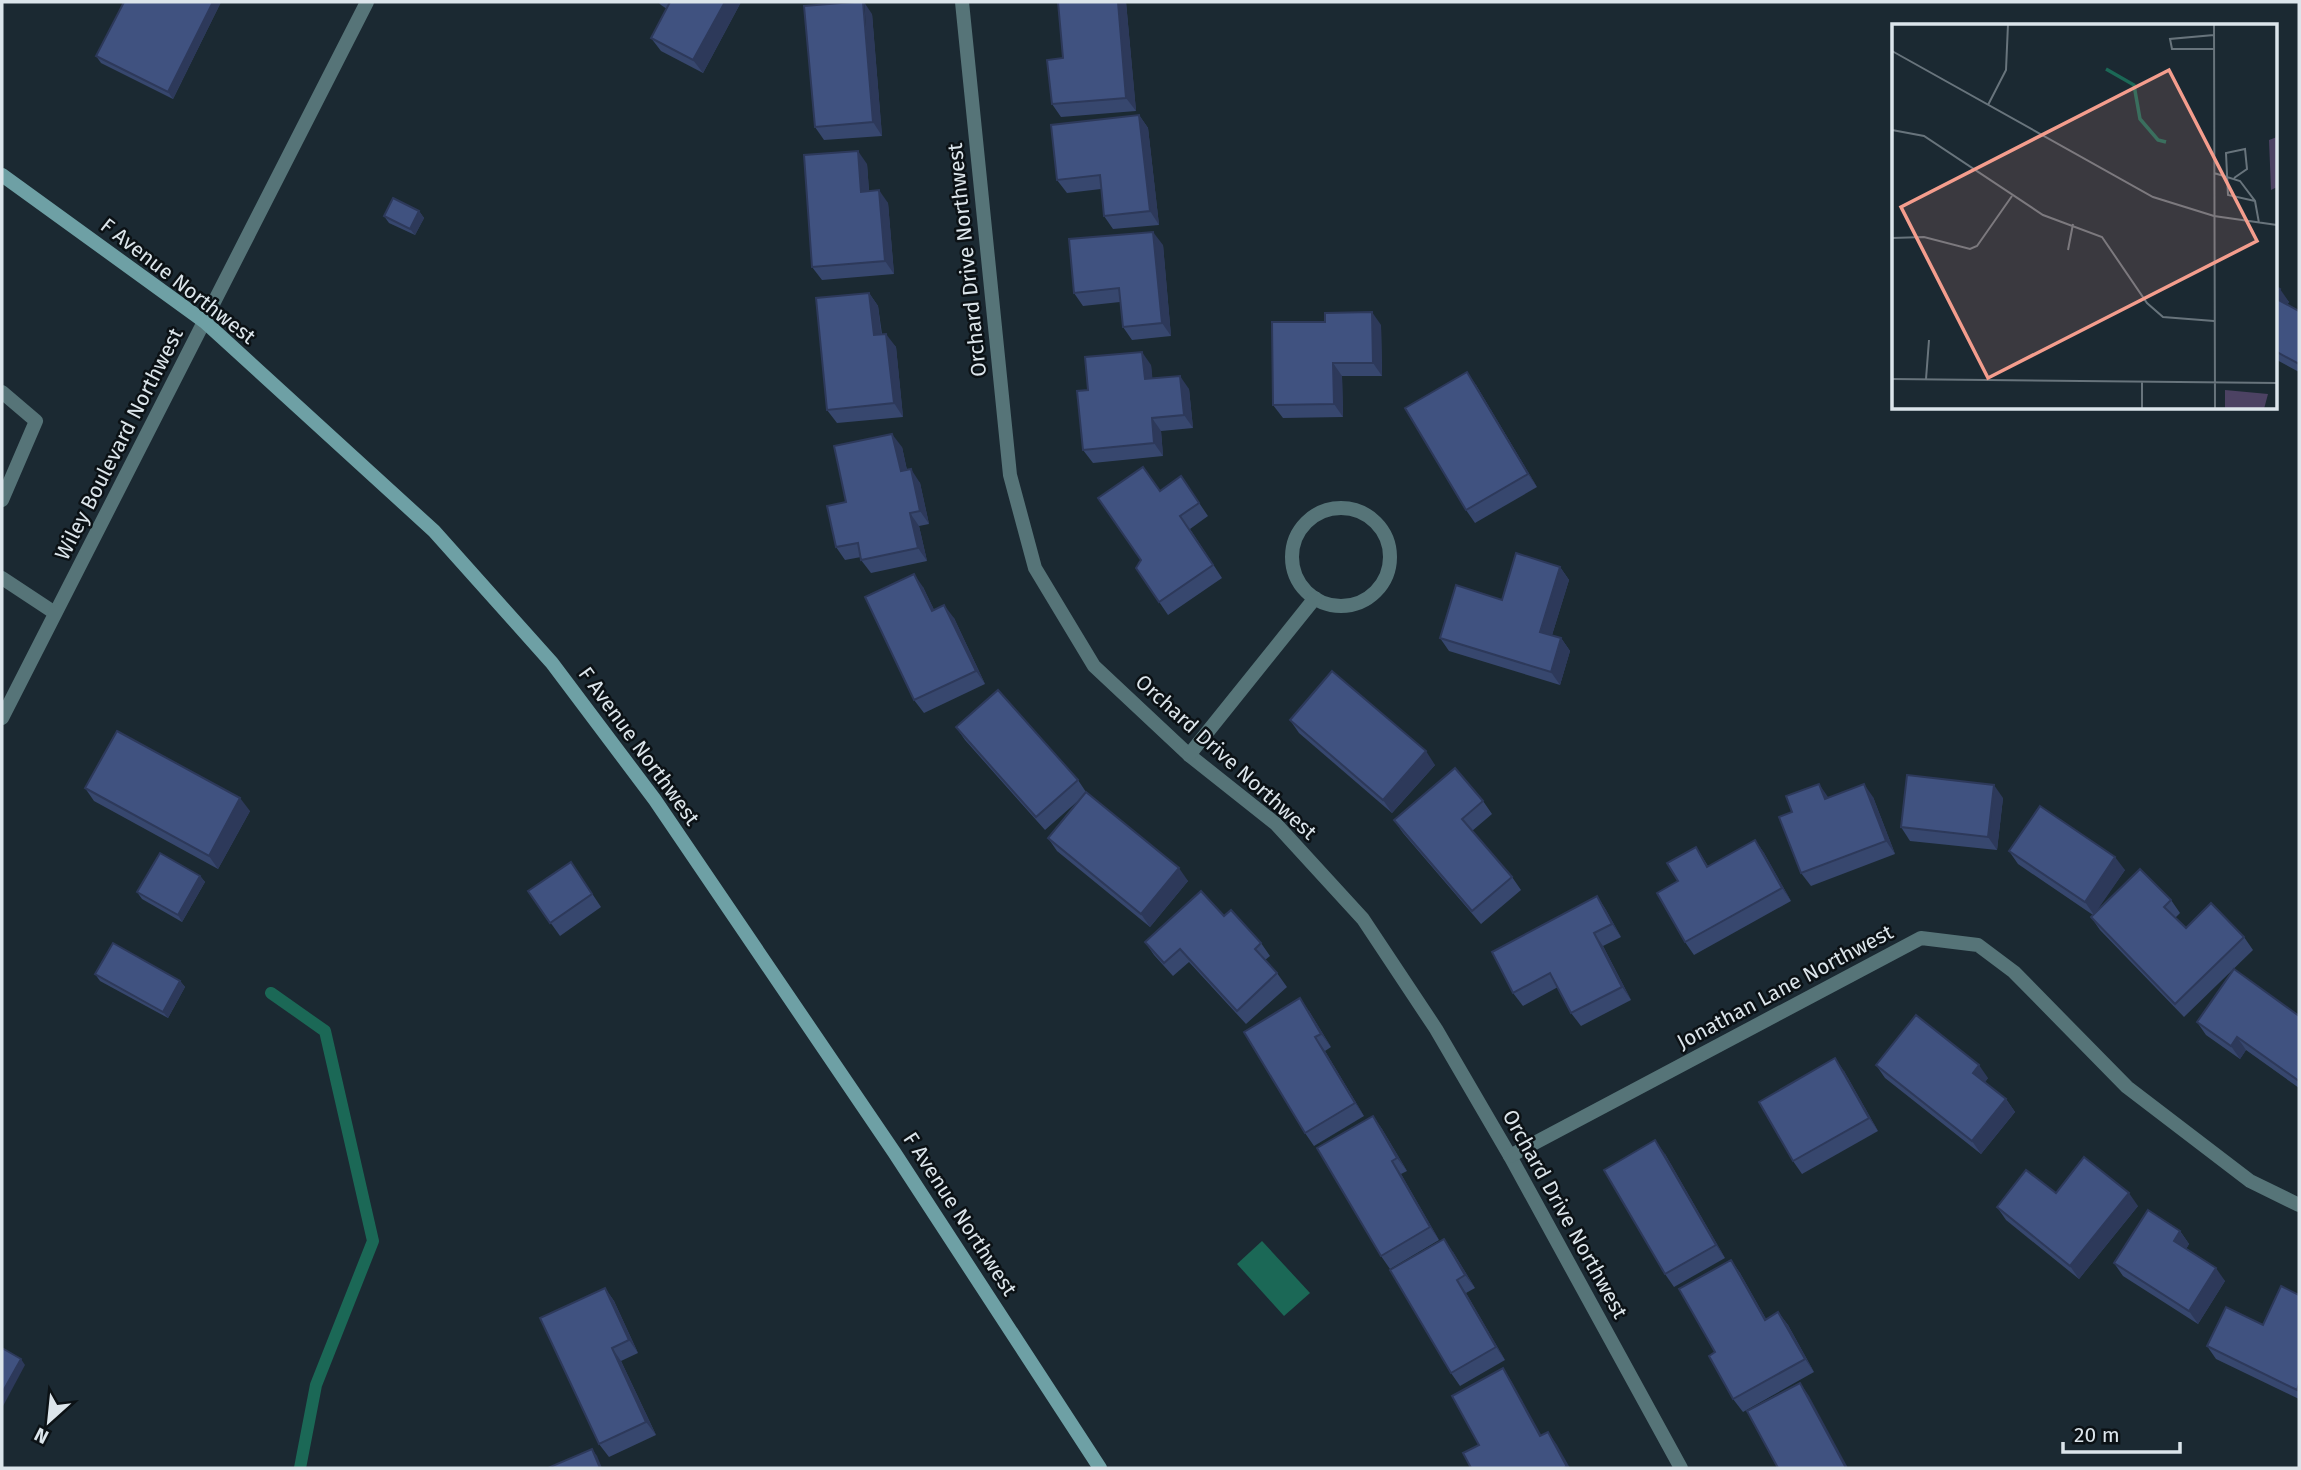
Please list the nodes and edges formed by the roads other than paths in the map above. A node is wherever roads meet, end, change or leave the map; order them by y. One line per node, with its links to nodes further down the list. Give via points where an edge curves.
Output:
1 (368, 2): 4 (street, Wiley Boulevard Northwest)
2 (962, 2): 11 (street, Orchard Drive Northwest, via 1010,475 1035,568 1094,666)
3 (2, 175): 4 (main road, F Avenue Northwest)
4 (205, 322): 9 (street, Wiley Boulevard Northwest); 14 (main road, F Avenue Northwest, via 434,531 552,663 655,800 825,1049)
5 (2, 392): 6 (street, via 36,421)
6 (2, 500)
7 (2, 578): 9 (street)
8 (1315, 598): 8 (street, via 1329,604 1354,603 1375,592 1385,579 1389,546 1372,519 1343,507 1327,509 1301,528 1292,557 1294,573); 11 (street)
9 (55, 613): 10 (street, Wiley Boulevard Northwest)
10 (2, 718)
11 (1189, 755): 12 (street, Orchard Drive Northwest, via 1276,824 1363,919 1436,1029)
12 (1510, 1156): 13 (street, Jonathan Lane Northwest, via 1921,938 1978,945 2014,972 2127,1087 2250,1181); 15 (street, Orchard Drive Northwest)
13 (2299, 1205)
14 (1100, 1468)
15 (1681, 1468)

